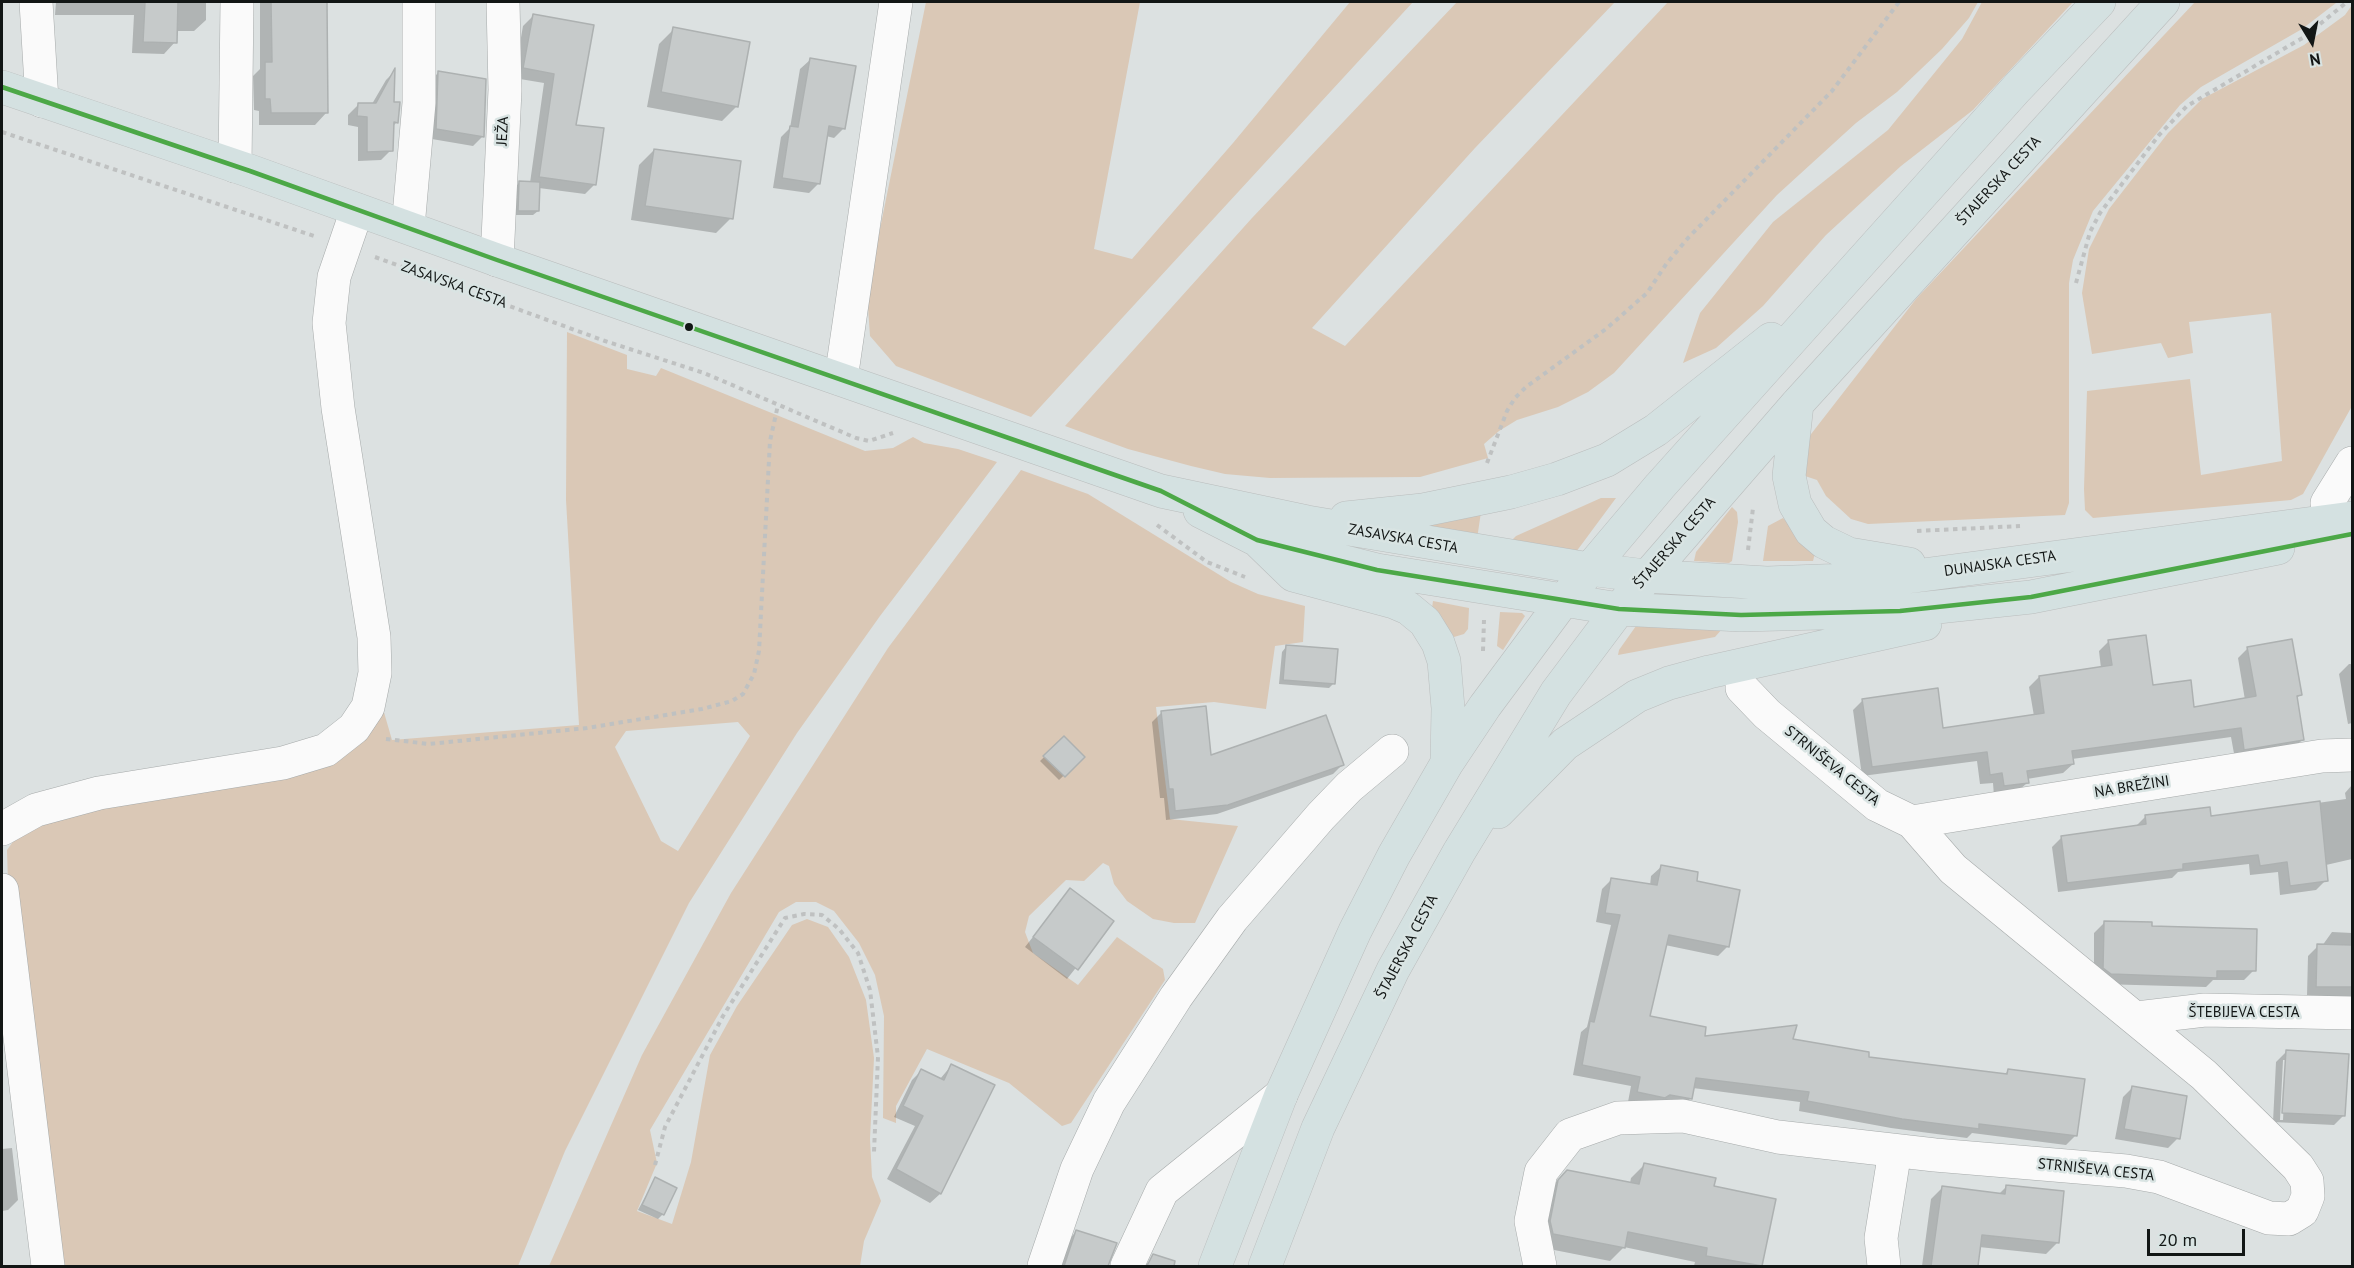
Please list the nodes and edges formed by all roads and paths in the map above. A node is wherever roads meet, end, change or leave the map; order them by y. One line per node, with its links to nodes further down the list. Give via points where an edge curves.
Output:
1 (36, 2): 11 (street)
2 (237, 2): 13 (street)
3 (419, 2): 15 (street, via 419,103)
4 (503, 2): 17 (street, JEŽA, via 505,90)
5 (896, 2): 20 (street)
6 (1899, 2): 25 (path, via 1832,91 1688,238 1647,293 1515,398)
7 (2099, 2): 18 (main road)
8 (2163, 2): 21 (main road, ŠTAJERSKA CESTA)
9 (2347, 2): 19 (path, via 2304,36 2187,106 2159,135 2100,213 2090,232)
10 (2, 87): 11 (main road, ZASAVSKA CESTA)
11 (42, 101): 13 (main road, ZASAVSKA CESTA)
12 (2, 132): 16 (path, ZASAVSKA CESTA)
13 (235, 166): 14 (main road, ZASAVSKA CESTA)
14 (357, 210): 15 (main road, ZASAVSKA CESTA); 16 (street)
15 (408, 227): 17 (main road, ZASAVSKA CESTA)
16 (344, 246): 22 (path, ZASAVSKA CESTA, via 704,373); 41 (street, via 334,277 329,323 338,408 374,637 375,673 368,706)
17 (497, 260): 20 (main road, ZASAVSKA CESTA)
18 (1845, 279): 28 (main road, via 1656,430 1607,460 1511,492 1423,510); 34 (main road)
19 (2076, 283)
20 (841, 379): 26 (main road, ZASAVSKA CESTA)
21 (1797, 404): 27 (main road, via 1789,476); 36 (main road, ŠTAJERSKA CESTA)
22 (778, 405): 23 (path, ZASAVSKA CESTA, via 870,441 888,436); 41 (path, via 770,441 759,651 754,674 742,694 732,701 702,709 586,728 429,744 382,739)
23 (897, 426)
24 (2352, 463): 29 (street, via 2327,503)
25 (1484, 470)
26 (1161, 491): 28 (main road, ZASAVSKA CESTA); 32 (main road, ZASAVSKA CESTA)
27 (1795, 504): 33 (path, via 1753,508); 35 (main road, via 1811,531 1849,555)
28 (1307, 522): 34 (main road, ZASAVSKA CESTA)
29 (2345, 524): 35 (main road, DUNAJSKA CESTA); 37 (main road)
30 (2030, 526): 31 (path)
31 (1914, 531)
32 (1257, 540): 38 (main road, ZASAVSKA CESTA, via 1377,570); 44 (main road, via 1293,575 1394,602 1425,622 1444,661)
33 (1748, 552)
34 (1589, 569): 36 (main road, ZASAVSKA CESTA); 38 (main road)
35 (1958, 569): 36 (main road, DUNAJSKA CESTA, via 1832,582)
36 (1646, 576): 39 (main road, ŠTAJERSKA CESTA)
37 (2031, 597): 39 (main road, via 1900,611 1832,613 1741,615); 47 (main road, via 1907,629 1709,672 1636,696 1565,744)
38 (1563, 601): 39 (main road, ZASAVSKA CESTA); 44 (main road)
39 (1619, 609): 47 (main road, ŠTAJERSKA CESTA, via 1556,693)
40 (1742, 688): 45 (street, STRNIŠEVA CESTA, via 1767,714 1877,805)
41 (354, 728): 46 (street, via 326,750 283,763 99,793 36,810)
42 (1392, 751): 56 (street, via 1321,816 1232,919 1176,997 1109,1102 1077,1169)
43 (2352, 755): 45 (street, NA BREŽINI, via 2322,756)
44 (1447, 763): 51 (main road, via 1355,931)
45 (1912, 822): 50 (street, STRNIŠEVA CESTA, via 1953,869)
46 (2, 829)
47 (1459, 852): 59 (main road, ŠTAJERSKA CESTA, via 1358,1041 1307,1155)
48 (2, 890): 55 (street)
49 (2352, 1013): 50 (street, ŠTEBIJEVA CESTA, via 2205,1010)
50 (2137, 1018): 52 (street, STRNIŠEVA CESTA, via 2204,1075 2298,1167 2307,1181 2308,1196 2302,1211 2289,1220 2269,1218 2159,1177 2126,1171)
51 (1281, 1095): 57 (street, via 1162,1191); 58 (main road)
52 (1895, 1151): 60 (street, STRNIŠEVA CESTA, via 1778,1137 1683,1116 1618,1118 1570,1135 1541,1172 1532,1221); 61 (street, via 1881,1238)
53 (874, 1152): 54 (path, via 878,1057 870,990 858,953 839,929 822,915 804,914 785,918 723,1016 664,1127)
54 (655, 1165)
55 (48, 1266)
56 (1044, 1266)
57 (1127, 1266)
58 (1215, 1266)
59 (1265, 1266)
60 (1540, 1266)
61 (1884, 1266)

